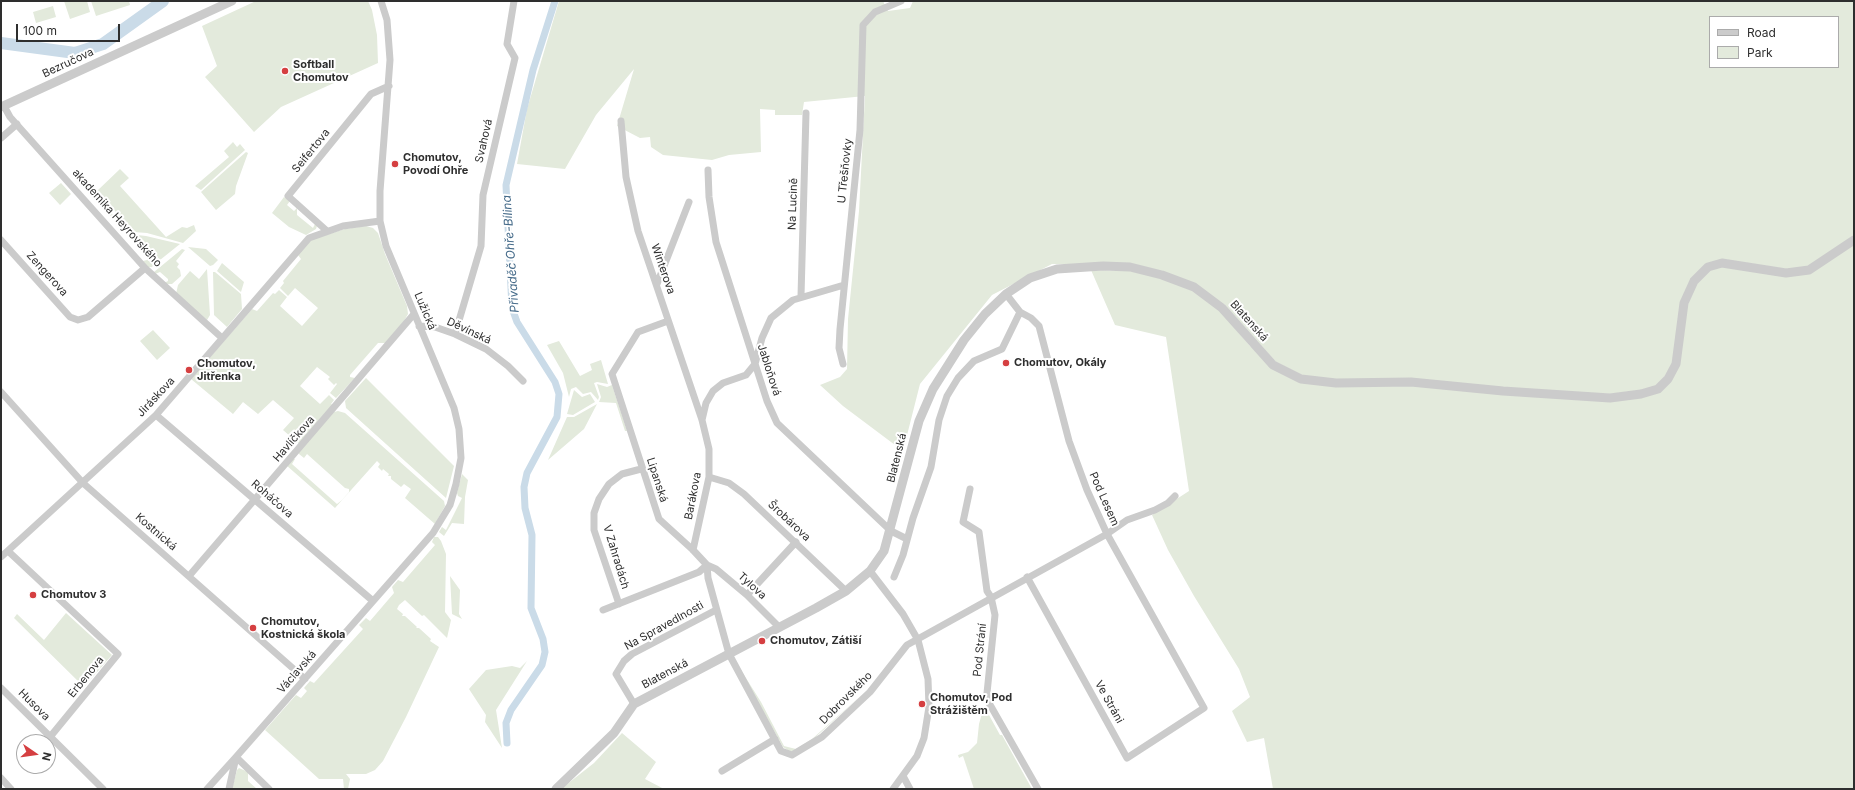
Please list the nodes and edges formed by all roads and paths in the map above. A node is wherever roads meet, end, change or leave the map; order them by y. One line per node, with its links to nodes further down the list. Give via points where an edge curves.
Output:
1 (232, 1): 6 (street, Bezručova)
2 (381, 1): 5 (street, Lužická, via 387,20)
3 (514, 1): 26 (street, Svahová, via 507,44 515,58 482,195 481,246)
4 (901, 1): 19 (street, U Třešňovky, via 875,12 862,25 860,130)
5 (389, 86): 13 (street, Lužická, via 380,190); 14 (street, Seifertova, via 371,94 288,196)
6 (2, 106): 9 (street, akademika Heyrovského)
7 (806, 113): 21 (street, Na Lucině)
8 (621, 121): 18 (street, Winterova, via 626,177 638,231)
9 (16, 124): 10 (street); 17 (street, akademika Heyrovského)
10 (1, 138)
11 (708, 170): 28 (street, Jabloňová, via 716,242)
12 (689, 202): 18 (street)
13 (380, 221): 14 (street, Jiráskova); 23 (street, Lužická, via 386,246)
14 (327, 231): 27 (street, Jiráskova, via 309,238)
15 (1, 240): 17 (street, Zengerova, via 70,317 78,320 88,316)
16 (1854, 240): 20 (street, Blatenská, via 1809,270 1786,273 1722,263 1708,267 1694,281 1684,303 1676,364 1668,379 1658,389 1610,398 1411,382 1336,383 1301,378 1273,365 1222,308 1194,287 1130,267 1057,269 1030,278)
17 (145, 268): 27 (street, akademika Heyrovského)
18 (657, 284): 24 (street, Winterova)
19 (844, 285): 21 (street); 29 (street, U Třešňovky, via 839,348)
20 (1006, 294): 22 (street, Pod Lesem); 40 (street, Blatenská, via 985,314 964,340 933,389 919,421)
21 (801, 296): 28 (street, via 792,300 771,318)
22 (1020, 312): 41 (street, Pod Lesem, via 1039,326 1069,441 1086,490); 42 (street, via 1002,349 974,361 958,378 947,396 939,420 931,467)
23 (414, 314): 25 (street, Lužická); 39 (street, Havlíčkova)
24 (668, 321): 33 (street, Winterova); 34 (street, Lipanská, via 638,332 612,374)
25 (419, 326): 26 (street, Děvínská, via 434,327); 55 (street, Lužická, via 454,408 460,429 461,458 450,505 434,533)
26 (455, 334): 30 (street, Děvínská, via 486,349)
27 (222, 338): 32 (street, Jiráskova)
28 (755, 364): 33 (street, Barákova, via 746,375 723,383 713,392 706,403); 40 (street, Jabloňová, via 777,423)
29 (843, 364)
30 (523, 381)
31 (1, 392): 36 (street, Kostnická)
32 (156, 415): 36 (street, Jiráskova); 39 (street, Roháčova)
33 (702, 420): 35 (street, Barákova, via 709,449)
34 (641, 469): 44 (street, Lipanská, via 658,519); 56 (street, V Zahradách, via 622,474 609,484 594,513 594,530)
35 (709, 477): 43 (street, Šrobárova, via 729,483 744,494); 44 (street, Barákova)
36 (83, 483): 45 (street, Jiráskova); 49 (street, Kostnická)
37 (970, 489): 54 (street, via 962,522 979,532 987,591)
38 (1175, 496): 41 (street, Dobrovského, via 1155,510 1127,520)
39 (256, 500): 49 (street, Havlíčkova); 55 (street, Roháčova)
40 (891, 531): 42 (street, Jabloňová); 48 (street, Blatenská, via 884,551)
41 (1107, 534): 51 (street, Dobrovského); 65 (street, Pod Lesem)
42 (907, 539): 50 (street)
43 (796, 542): 52 (street, Šrobárova); 53 (street)
44 (693, 550): 47 (street, Lipanská)
45 (8, 551): 46 (street, Jiráskova); 67 (street, Erbenova, via 118,654)
46 (1, 557)
47 (707, 565): 53 (street, Tylova, via 716,569); 56 (street, V Zahradách, via 699,572); 58 (street)
48 (870, 571): 52 (street, Blatenská); 60 (street, via 903,614)
49 (189, 576): 62 (street, Kostnická)
50 (894, 577)
51 (1027, 577): 54 (street, Dobrovského); 65 (street, Ve Stráni, via 1127,758)
52 (846, 591): 59 (street, Blatenská)
53 (747, 595): 59 (street, Tylova)
54 (991, 597): 60 (street, Dobrovského); 82 (street, Pod Strání, via 995,615 987,693 989,703)
55 (373, 601): 62 (street, Václavská)
56 (619, 604): 57 (street, V Zahradách)
57 (603, 610)
58 (716, 610): 61 (street); 64 (street, Na Spravedlnosti, via 632,654 624,661 616,674)
59 (779, 627): 61 (street, Blatenská)
60 (918, 640): 68 (street, Dobrovského, via 907,645 870,692 822,737 792,755 781,751); 72 (street, via 928,679 929,707 924,738 917,756)
61 (729, 654): 64 (street, Blatenská); 68 (street, Dobrovského)
62 (305, 680): 70 (street, Václavská)
63 (1, 688): 66 (street, Husova)
64 (634, 704): 79 (street, Blatenská, via 614,733)
65 (1204, 708)
66 (47, 734)
67 (52, 734)
68 (775, 739): 71 (street)
69 (56, 743): 75 (street, Husova)
70 (236, 757): 76 (street, Václavská); 77 (street, Václavská); 78 (street)
71 (722, 772)
72 (903, 776): 80 (street); 81 (street)
73 (1, 778): 74 (street)
74 (11, 789)
75 (103, 789)
76 (207, 789)
77 (229, 789)
78 (269, 789)
79 (556, 789)
80 (893, 789)
81 (910, 789)
82 (1038, 789)

